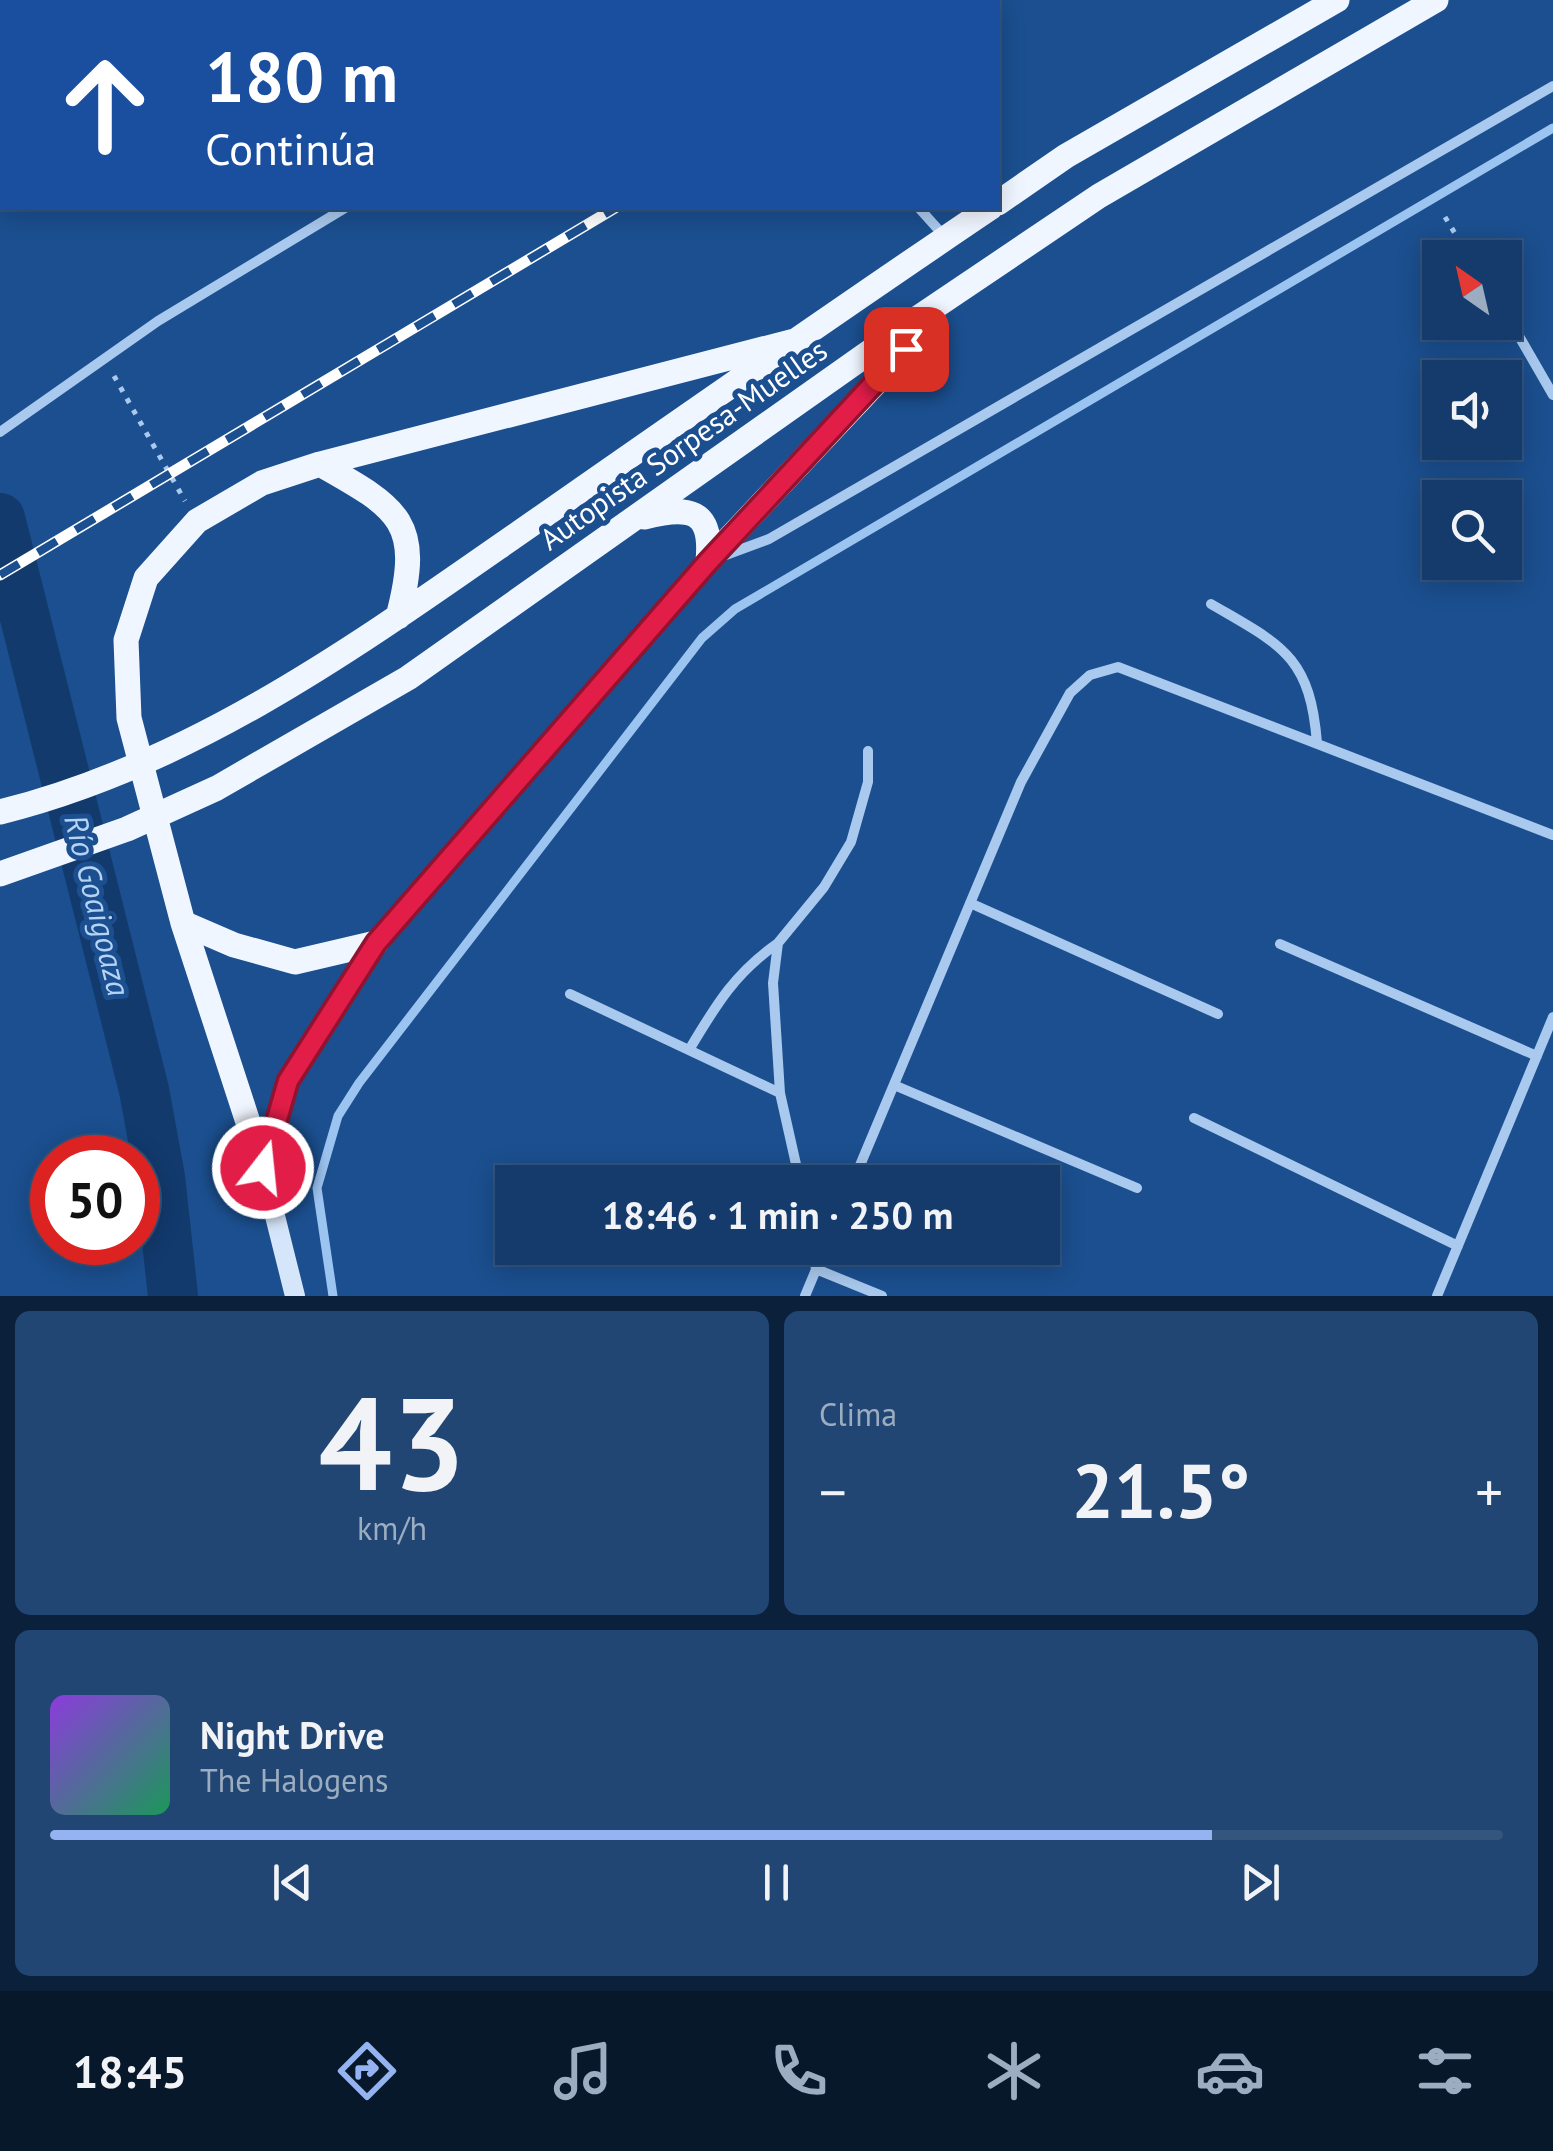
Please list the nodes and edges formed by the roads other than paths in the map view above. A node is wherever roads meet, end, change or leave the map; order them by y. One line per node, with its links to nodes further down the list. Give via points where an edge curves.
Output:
1 (1336, 0): 4 (main road, via 1066,156)
2 (1436, 0): 9 (main road, Autopista Sorpesa-Muelles, via 1099,196)
3 (1553, 86): 16 (street, via 770,539)
4 (1000, 202)
5 (342, 210): 13 (street, via 158,321)
6 (921, 210): 8 (street)
7 (987, 210): 8 (main road, Autopista Sorpesa-Muelles)
8 (945, 238): 11 (main road, Autopista Sorpesa-Muelles)
9 (977, 278): 15 (main road, Autopista Sorpesa-Muelles); 16 (main road)
10 (1521, 340): 12 (street)
11 (794, 342): 14 (main road); 18 (main road, Autopista Sorpesa-Muelles)
12 (1553, 395)
13 (0, 432)
14 (320, 464): 18 (main road, via 376,496 401,522 410,550); 25 (main road, via 262,483 197,521 146,578 126,640 129,718)
15 (629, 521): 16 (main road, via 675,510 698,515 708,529); 23 (main road, Autopista Sorpesa-Muelles, via 408,678 217,788 127,830)
16 (708, 562): 26 (main road)
17 (1211, 604): 19 (street, via 1277,643 1296,665 1314,708)
18 (398, 618): 21 (main road, Autopista Sorpesa-Muelles, via 192,742 54,799)
19 (1317, 743): 22 (street); 24 (street, via 1118,666 1090,674 1070,693 1020,782)
20 (868, 751): 27 (street, via 868,782 850,842)
21 (0, 812)
22 (1553, 834)
23 (0, 874)
24 (970, 903): 30 (street); 35 (street)
25 (183, 923): 26 (main road, via 294,962); 40 (main road)
26 (376, 943): 40 (main road, via 288,1081)
27 (778, 943): 33 (street, via 723,993); 36 (street)
28 (1280, 944): 34 (street)
29 (570, 994): 33 (street)
30 (1218, 1014)
31 (1553, 1017): 32 (street)
32 (1548, 1044): 34 (street)
33 (689, 1050): 36 (street)
34 (1537, 1056): 42 (street)
35 (894, 1085): 39 (street); 41 (street)
36 (780, 1092): 38 (street)
37 (1194, 1118): 42 (street)
38 (796, 1165)
39 (859, 1165)
40 (263, 1168): 46 (main road)
41 (1137, 1188)
42 (1458, 1246): 49 (street)
43 (815, 1265): 45 (street)
44 (818, 1265): 45 (street)
45 (816, 1269): 47 (street); 48 (street)
46 (295, 1296)
47 (805, 1296)
48 (882, 1296)
49 (1437, 1296)

